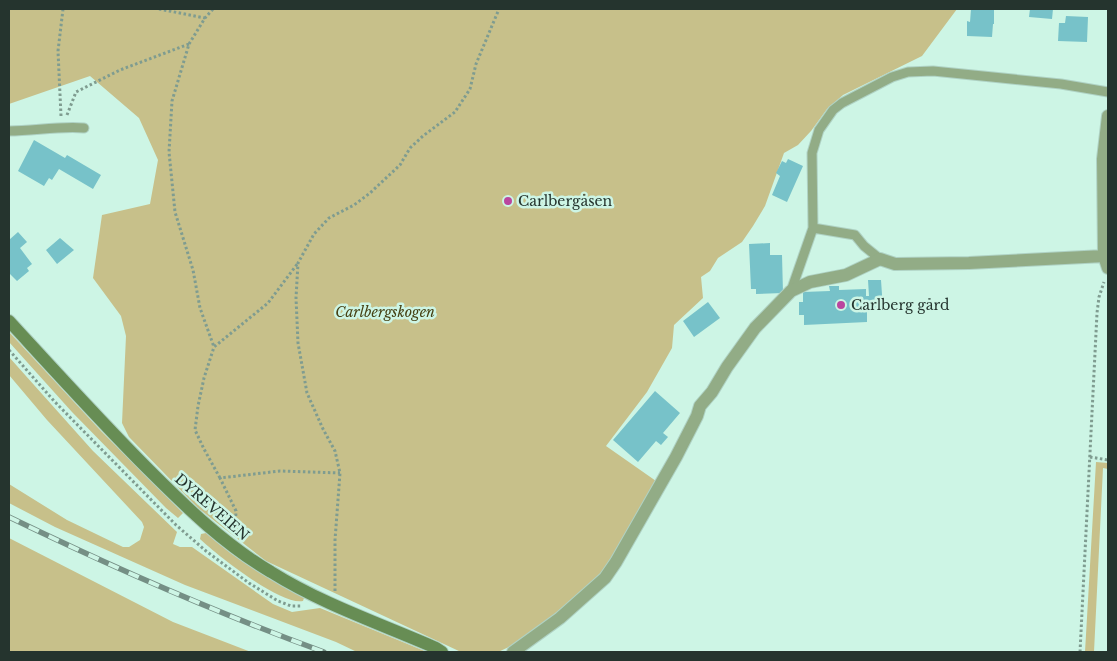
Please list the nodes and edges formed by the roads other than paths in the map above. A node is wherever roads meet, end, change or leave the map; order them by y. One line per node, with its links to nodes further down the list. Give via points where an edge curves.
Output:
1 (1108, 92): 5 (lane, via 934,71 908,72 892,77 842,103 819,130 812,153)
2 (1108, 116): 7 (street, via 1103,159)
3 (84, 128): 4 (lane)
4 (9, 131)
5 (812, 228): 6 (lane, via 855,235); 8 (lane)
6 (880, 259): 7 (street, via 894,264); 8 (street, via 846,274 810,282)
7 (1106, 267)
8 (791, 291): 11 (street, via 755,328 700,406 676,457 605,578 560,618)
9 (9, 321): 10 (main road, DYREVEIEN, via 114,436 183,504 233,547 271,572 335,605)
10 (442, 652)
11 (513, 652)

